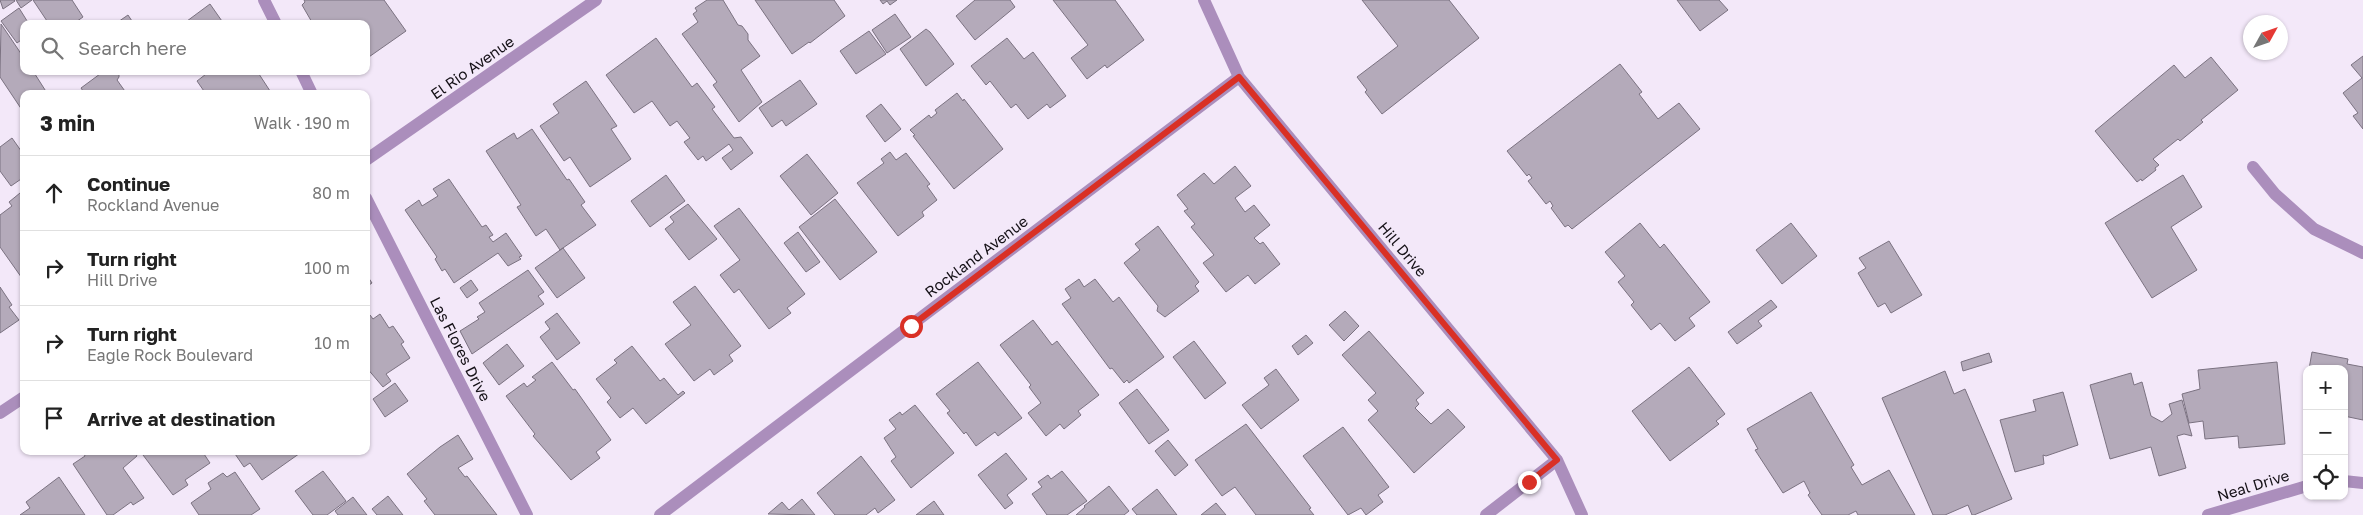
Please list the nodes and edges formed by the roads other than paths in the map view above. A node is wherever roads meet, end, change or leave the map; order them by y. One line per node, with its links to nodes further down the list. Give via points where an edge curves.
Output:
1 (264, 0): 4 (street)
2 (596, 0): 8 (street, El Rio Avenue)
3 (1204, 0): 6 (street, Hill Drive)
4 (274, 20)
5 (303, 75): 7 (street)
6 (1239, 77): 14 (street, Hill Drive); 19 (street, Rockland Avenue)
7 (310, 90)
8 (370, 157)
9 (2253, 167): 11 (street, via 2275,194 2314,229)
10 (370, 206): 18 (street, Las Flores Drive)
11 (2363, 253)
12 (20, 400): 13 (street)
13 (0, 413)
14 (1557, 460): 20 (street); 21 (street, Hill Drive)
15 (2348, 482): 16 (street)
16 (2363, 483)
17 (2303, 487): 22 (street, Neal Drive)
18 (527, 515)
19 (660, 515)
20 (1486, 515)
21 (1582, 515)
22 (2208, 515)

